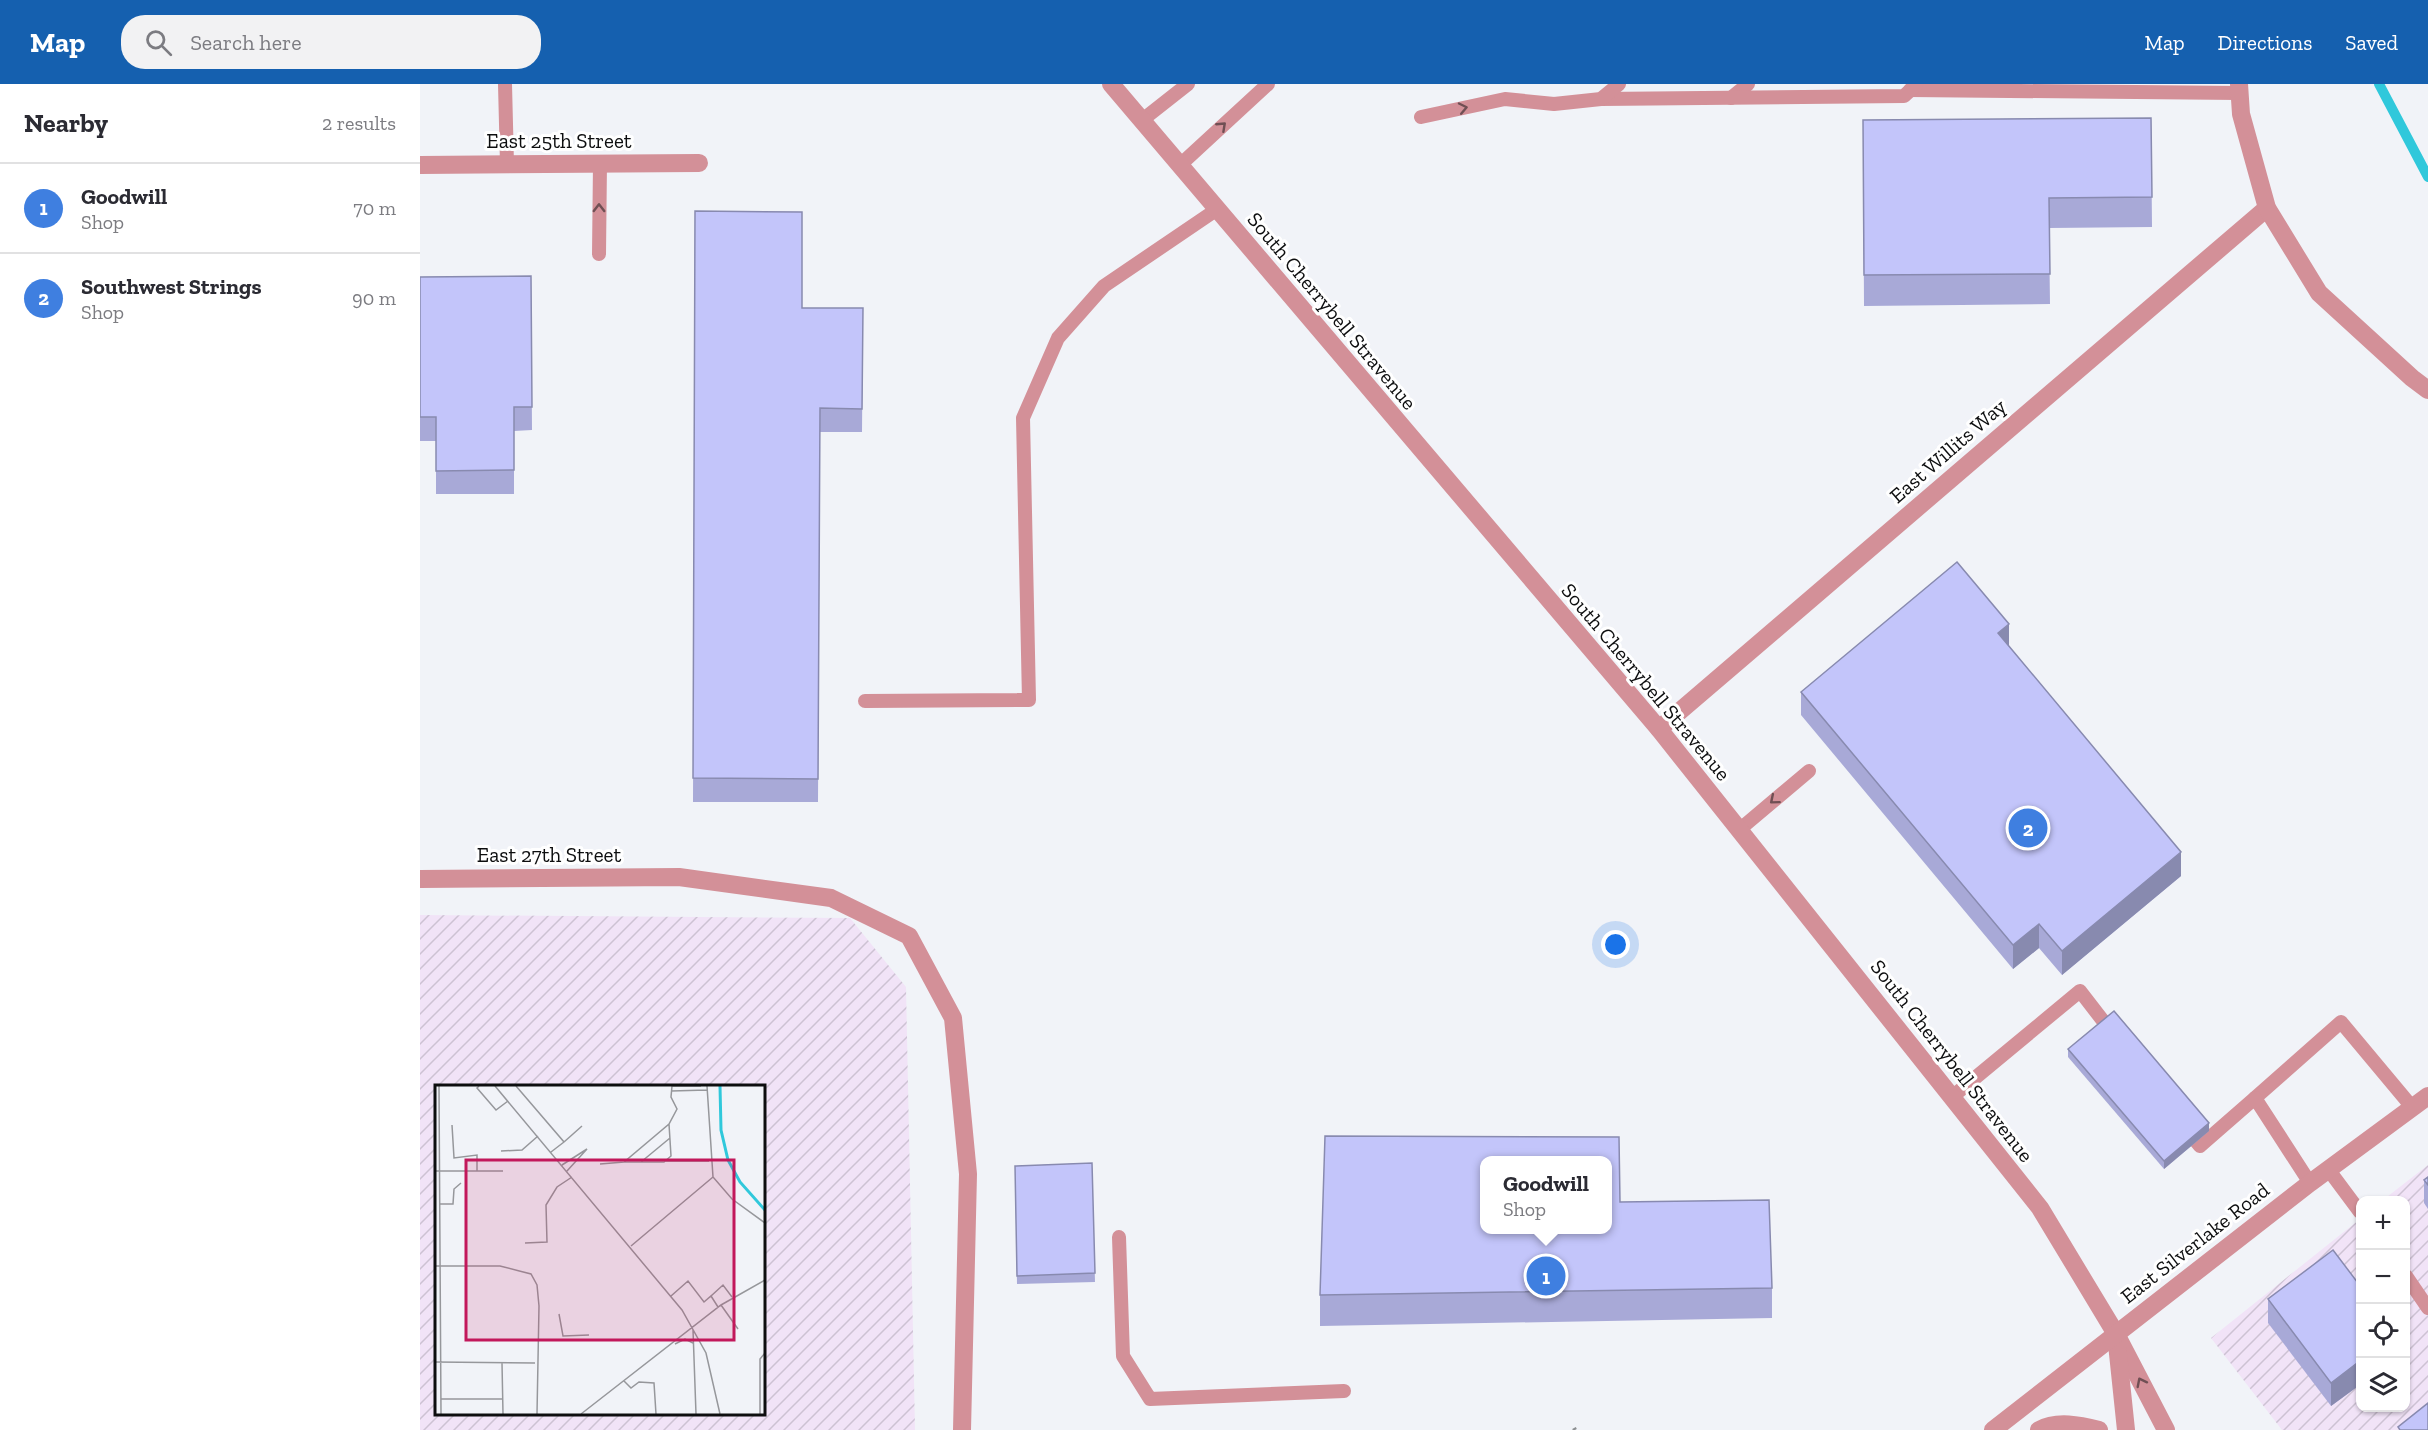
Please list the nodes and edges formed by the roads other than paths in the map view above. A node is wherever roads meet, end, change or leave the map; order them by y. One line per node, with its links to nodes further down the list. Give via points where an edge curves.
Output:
1 (505, 84): 15 (lane)
2 (1111, 84): 12 (street, South Cherrybell Stravenue)
3 (1188, 84): 12 (lane)
4 (1268, 84): 17 (lane, one-way to 4)
5 (1619, 84): 10 (lane)
6 (1748, 84): 9 (lane)
7 (1914, 87): 8 (lane); 9 (lane, via 1904,96)
8 (2239, 88): 18 (street, via 2241,114)
9 (1731, 98): 10 (lane)
10 (1601, 99): 11 (lane, one-way to 10, via 1505,99 1554,104)
11 (1421, 117)
12 (1141, 121): 17 (street, South Cherrybell Stravenue)
13 (600, 163): 14 (street, East 25th Street); 15 (street, East 25th Street); 20 (lane, one-way to 13)
14 (699, 163)
15 (507, 164): 16 (street, East 25th Street)
16 (420, 165)
17 (1179, 166): 19 (street, South Cherrybell Stravenue)
18 (2267, 208): 21 (street, via 2319,293); 23 (street, East Willits Way)
19 (1216, 210): 22 (lane, via 1104,286 1058,338 1023,418 1029,700); 23 (street, South Cherrybell Stravenue)
20 (599, 254)
21 (2428, 390)
22 (865, 701)
23 (1659, 729): 25 (street, South Cherrybell Stravenue)
24 (1809, 771): 25 (lane, one-way to 25)
25 (1739, 830): 29 (street, South Cherrybell Stravenue)
26 (420, 879): 41 (street, East 27th Street, via 679,877 831,898 909,936 953,1018 968,1174)
27 (2122, 1045): 29 (lane, via 2080,990)
28 (2428, 1096): 31 (street, East Silverlake Road)
29 (1952, 1097): 39 (street, South Cherrybell Stravenue, via 2040,1208)
30 (2255, 1098): 31 (lane, via 2341,1022); 32 (lane, via 2200,1146); 34 (lane)
31 (2412, 1107): 33 (street, East Silverlake Road)
32 (2179, 1118)
33 (2328, 1169): 34 (street, East Silverlake Road); 35 (lane)
34 (2310, 1183): 39 (street, East Silverlake Road)
35 (2356, 1205)
36 (1119, 1237): 40 (lane, via 1123,1356 1149,1399)
37 (2410, 1282): 38 (lane)
38 (2428, 1308)
39 (2116, 1334): 42 (street, East Silverlake Road); 45 (street); 46 (street, South Cherrybell Stravenue, one-way to 39)
40 (1344, 1391)
41 (962, 1430)
42 (1993, 1430)
43 (2039, 1430): 44 (street, via 2061,1424)
44 (2099, 1430)
45 (2126, 1430)
46 (2166, 1430)

